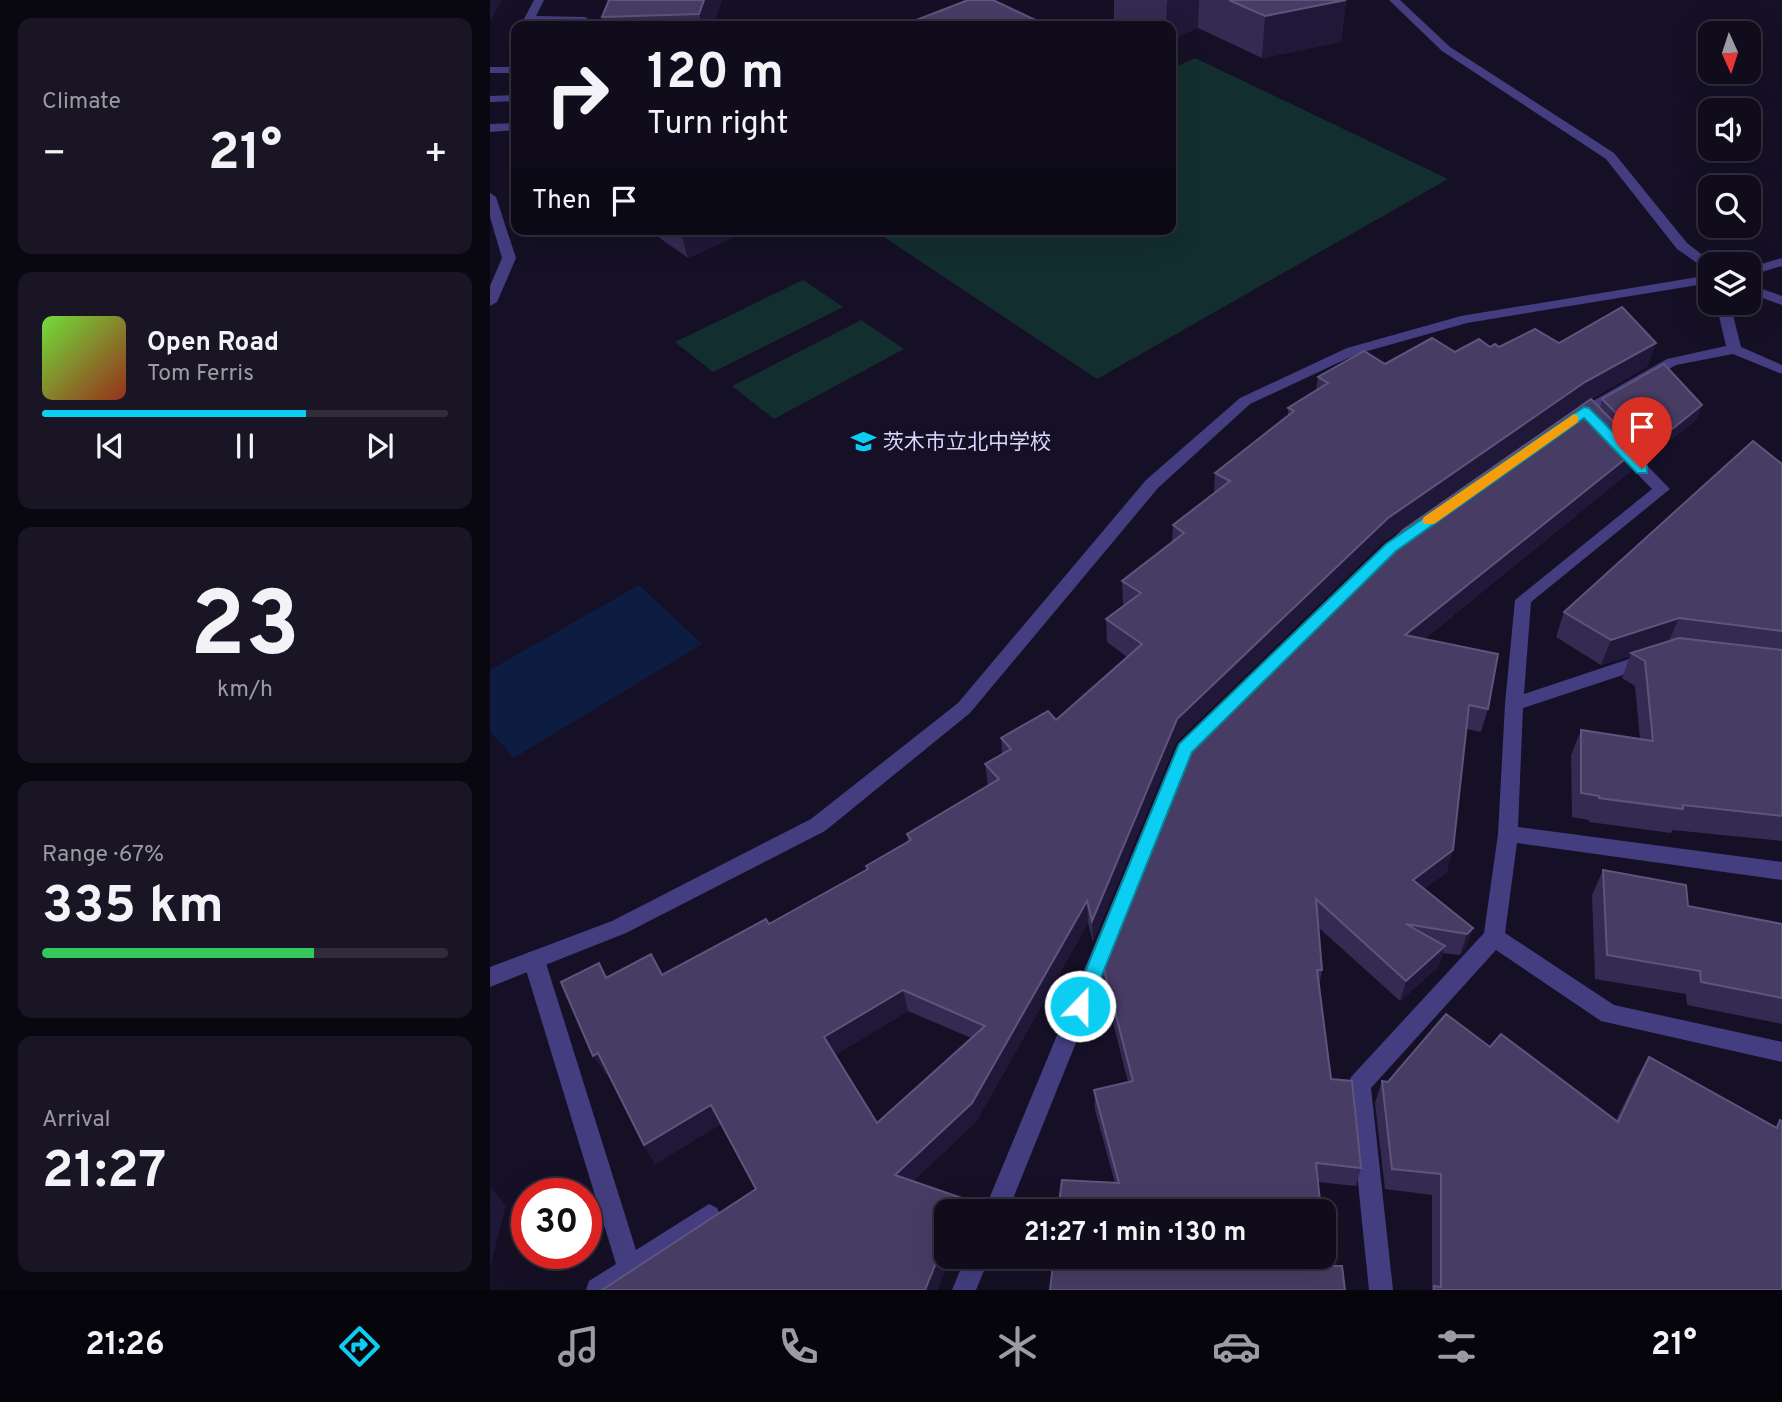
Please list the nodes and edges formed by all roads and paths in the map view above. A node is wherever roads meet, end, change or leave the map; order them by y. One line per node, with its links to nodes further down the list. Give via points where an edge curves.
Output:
1 (539, 0): 3 (street, via 529,19)
2 (1394, 0): 11 (street, via 1446,49 1610,156 1682,246)
3 (585, 21)
4 (511, 70): 5 (street)
5 (490, 71)
6 (511, 98): 7 (street)
7 (490, 99)
8 (511, 127): 9 (street)
9 (490, 128)
10 (490, 197): 17 (street, via 509,258)
11 (1698, 259)
12 (1782, 262): 13 (street)
13 (1761, 268)
14 (1698, 281): 29 (street, via 1466,319 1352,351 1245,401 1152,484 964,708 829,817 619,927)
15 (1761, 293): 16 (street)
16 (1782, 301)
17 (490, 302)
18 (1726, 315): 19 (street)
19 (1734, 349): 20 (street); 21 (street, via 1672,362)
20 (1782, 370)
21 (1584, 411): 22 (street); 24 (street, via 1662,489 1523,600)
22 (1562, 427)
23 (1668, 653): 24 (street)
24 (1514, 704): 26 (street)
25 (1224, 710): 32 (street, via 1185,749)
26 (1508, 834): 27 (street); 28 (street)
27 (1782, 871)
28 (1494, 937): 31 (street, via 1609,1014); 38 (street, via 1359,1085)
29 (534, 960): 30 (street); 34 (street)
30 (490, 977)
31 (1782, 1052)
32 (1001, 1199)
33 (709, 1216): 34 (street)
34 (630, 1269): 36 (street)
35 (973, 1269): 37 (street)
36 (598, 1290)
37 (964, 1290)
38 (1381, 1290)

